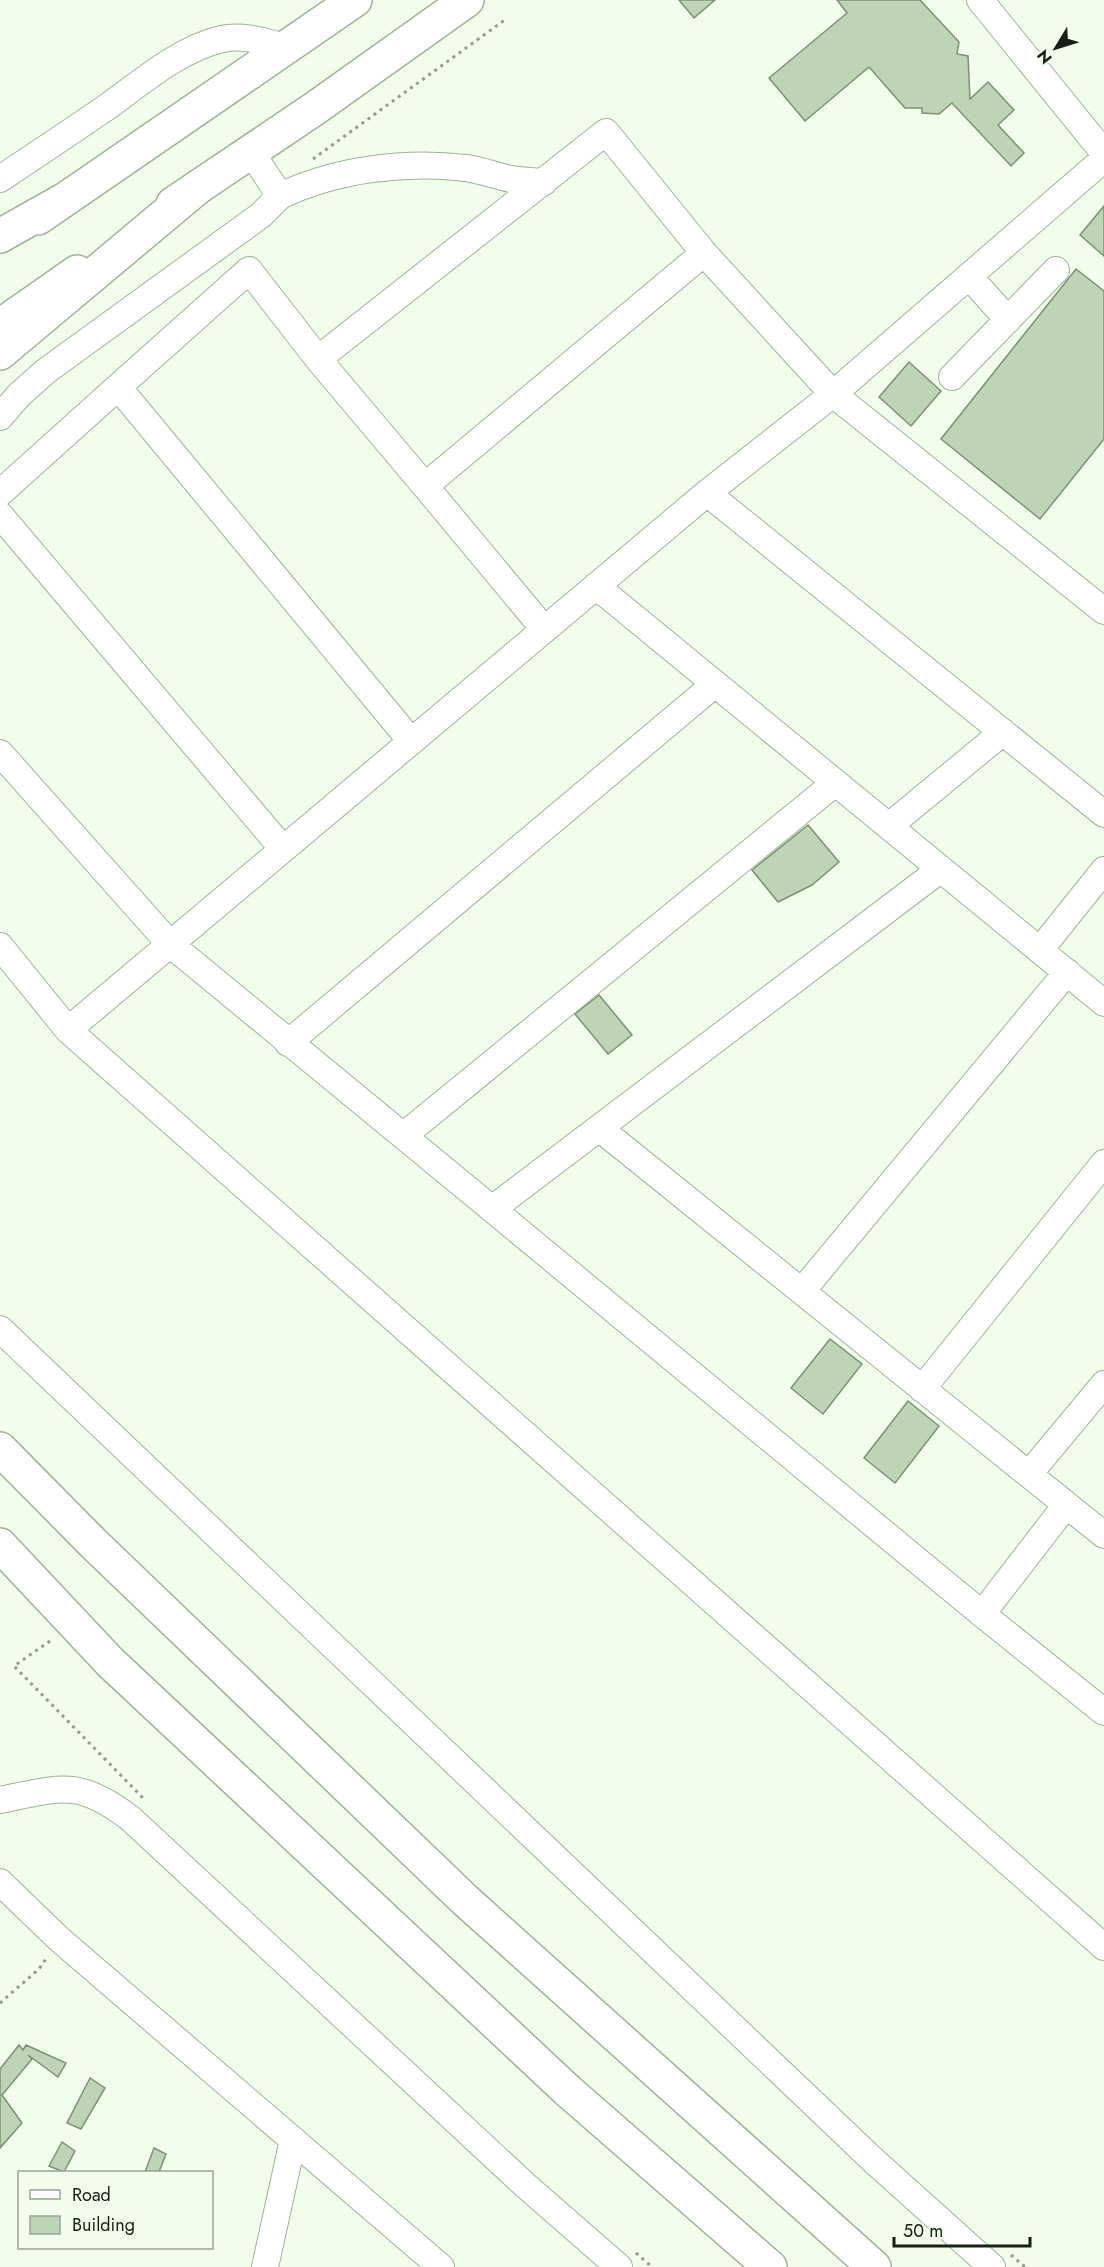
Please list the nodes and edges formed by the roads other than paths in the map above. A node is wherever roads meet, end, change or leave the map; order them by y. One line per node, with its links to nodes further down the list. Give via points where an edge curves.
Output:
1 (355, 0): 4 (main road)
2 (467, 0): 5 (main road)
3 (980, 0): 6 (street)
4 (285, 47): 8 (street, via 243,37 224,38 196,48); 12 (main road)
5 (251, 152): 10 (main road); 11 (street)
6 (1104, 153)
7 (1104, 159): 17 (street)
8 (0, 179)
9 (544, 182): 11 (street, via 440,165 397,166 350,172); 15 (street, via 606,132); 21 (street)
10 (197, 188): 19 (main road); 20 (main road)
11 (280, 196): 25 (street, via 252,222 46,371)
12 (62, 201): 13 (main road); 14 (main road)
13 (0, 236)
14 (0, 245)
15 (704, 253): 24 (street); 26 (street)
16 (1056, 270): 18 (street)
17 (969, 276): 18 (street); 24 (street)
18 (1008, 320): 22 (street)
19 (0, 326)
20 (0, 353)
21 (318, 359): 23 (street, via 249,270); 26 (street)
22 (952, 377)
23 (118, 387): 27 (street); 35 (street)
24 (832, 394): 28 (street); 31 (street)
25 (0, 417)
26 (425, 486): 32 (street)
27 (0, 493)
28 (707, 493): 30 (street); 34 (street)
29 (0, 515): 40 (street)
30 (596, 586): 32 (street); 33 (street)
31 (1104, 611)
32 (544, 629): 35 (street)
33 (715, 684): 37 (street); 49 (street)
34 (1003, 732): 38 (street); 39 (street)
35 (411, 741): 40 (street)
36 (0, 753): 43 (street)
37 (835, 783): 39 (street); 51 (street)
38 (1104, 814)
39 (889, 826): 41 (street)
40 (283, 849): 43 (street)
41 (941, 869): 45 (street); 50 (street)
42 (1104, 870): 45 (street)
43 (170, 944): 48 (street); 49 (street)
44 (0, 946): 48 (street)
45 (1040, 950): 46 (street)
46 (1067, 972): 47 (street); 54 (street)
47 (1104, 1003)
48 (68, 1030): 71 (street)
49 (288, 1042): 51 (street)
50 (599, 1128): 53 (street); 54 (street)
51 (403, 1136): 53 (street)
52 (1104, 1163): 57 (street)
53 (492, 1209): 66 (street)
54 (802, 1291): 57 (street)
55 (0, 1329): 78 (street, via 874,2161)
56 (1104, 1384): 60 (street)
57 (922, 1389): 60 (street)
58 (0, 1429): 63 (main road)
59 (0, 1449): 63 (main road)
60 (1029, 1474): 61 (street)
61 (1066, 1504): 62 (street); 66 (street)
62 (1104, 1535)
63 (93, 1543): 77 (main road, via 465,1900)
64 (0, 1545): 67 (main road)
65 (0, 1563): 67 (main road)
66 (982, 1614): 68 (street)
67 (110, 1662): 76 (main road, via 567,2090)
68 (1104, 1712)
69 (0, 1800): 73 (street, via 60,1788 92,1794 111,1803 525,2185)
70 (0, 1882): 72 (street, via 59,1940)
71 (1104, 1947)
72 (293, 2140): 74 (street); 75 (street)
73 (626, 2259)
74 (265, 2267)
75 (441, 2267)
76 (770, 2267)
77 (874, 2267)
78 (992, 2267)

